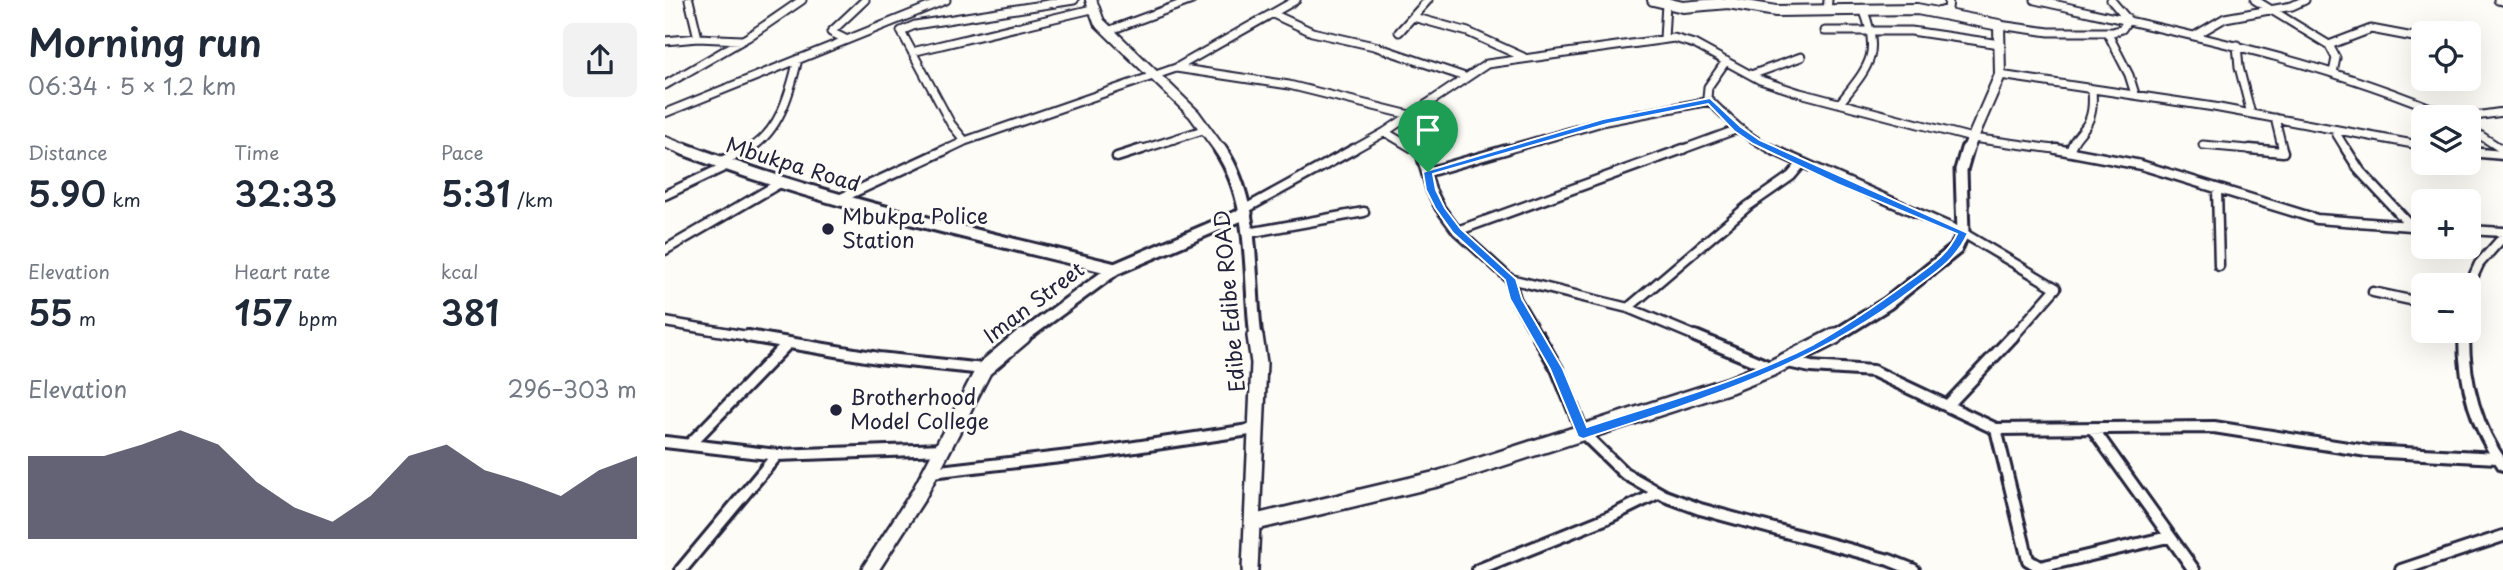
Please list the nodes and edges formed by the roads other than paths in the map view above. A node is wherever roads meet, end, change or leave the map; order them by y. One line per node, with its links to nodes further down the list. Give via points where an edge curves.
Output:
1 (689, 0): 31 (street)
2 (802, 0): 34 (street)
3 (865, 0): 32 (street, via 831,32)
4 (946, 0): 32 (street)
5 (1074, 0): 39 (street, via 907,28 900,33)
6 (1192, 0): 25 (street)
7 (1297, 0): 20 (street)
8 (1428, 0): 21 (street)
9 (1949, 0): 19 (street, via 1948,9)
10 (2035, 0): 22 (street)
11 (2111, 0): 22 (street)
12 (2255, 0): 18 (street)
13 (2305, 0): 18 (street)
14 (1659, 2): 16 (street, via 1683,7 1724,3 1765,10); 33 (street)
15 (1092, 5): 25 (street, Edibe Edibe ROAD, via 1098,22); 39 (street)
16 (1827, 5): 17 (street)
17 (1863, 9): 19 (street); 24 (street)
18 (2271, 10): 29 (street, via 2225,18); 38 (street)
19 (1938, 12): 23 (street)
20 (1273, 14): 44 (street); 49 (street, via 1312,32 1386,50)
21 (1413, 17): 26 (street); 40 (street, via 1468,32)
22 (2128, 20): 28 (street, via 2122,29); 29 (street)
23 (1999, 25): 28 (street, via 2049,32); 36 (street)
24 (1873, 29): 27 (street); 36 (street); 54 (street, via 1873,57)
25 (1108, 31): 48 (street, Edibe Edibe ROAD)
26 (1399, 32)
27 (1825, 32)
28 (2107, 32): 52 (street)
29 (2196, 35): 37 (street)
30 (2411, 37): 38 (street, via 2371,29)
31 (698, 38): 34 (street); 35 (street)
32 (845, 39): 42 (street)
33 (1664, 39): 40 (street); 43 (street, via 1685,40)
34 (743, 40): 50 (street)
35 (665, 41)
36 (2000, 44): 47 (street)
37 (2237, 45): 45 (street); 58 (street)
38 (2329, 45): 45 (street, via 2336,58)
39 (912, 52): 68 (street)
40 (1523, 57): 49 (street, via 1487,64)
41 (1801, 57): 46 (street)
42 (798, 59): 57 (street); 77 (street, via 794,80 764,140)
43 (1726, 61): 46 (street); 53 (street, via 1708,87)
44 (1176, 68): 48 (street); 59 (street, via 1289,85)
45 (2333, 73): 55 (street)
46 (1751, 75): 54 (street)
47 (2000, 75): 51 (street); 67 (street)
48 (1155, 76): 62 (street, Edibe Edibe ROAD); 68 (street)
49 (1465, 77): 59 (street)
50 (665, 85)
51 (2092, 89): 52 (street); 72 (street, via 2093,108)
52 (2135, 94): 58 (street)
53 (1710, 101): 63 (street); 78 (street, via 1606,121)
54 (1840, 103): 67 (street)
55 (2426, 105)
56 (2503, 112): 60 (street)
57 (665, 114)
58 (2251, 114): 61 (street)
59 (1410, 115): 65 (street)
60 (2481, 115)
61 (2275, 118): 64 (street); 71 (street, via 2283,152)
62 (1206, 129): 75 (street); 83 (street, Edibe Edibe ROAD, via 1227,159)
63 (1738, 129): 76 (street); 86 (street)
64 (2334, 130): 70 (street); 85 (street, via 2360,171)
65 (1385, 132): 78 (street, via 1413,147); 83 (street)
66 (2481, 137): 74 (street)
67 (1972, 138): 72 (street); 90 (street, via 1960,181)
68 (965, 141): 82 (street)
69 (665, 142): 77 (street, Mbukpa Road)
70 (2411, 144)
71 (2203, 145)
72 (2070, 151): 80 (street, via 2141,165)
73 (2481, 152): 74 (street)
74 (2503, 153)
75 (1117, 157)
76 (1802, 163): 90 (street); 99 (street)
77 (722, 164): 79 (street, Mbukpa Road); 81 (street)
78 (1428, 172): 86 (street, via 1431,190)
79 (780, 183): 82 (street, Mbukpa Road); 92 (street)
80 (2217, 189): 85 (street, via 2317,219); 93 (street)
81 (665, 195)
82 (837, 200): 94 (street, Mbukpa Road)
83 (1246, 211): 89 (street, Edibe Edibe ROAD); 94 (street, Iman Street)
84 (1364, 212): 89 (street)
85 (2411, 226)
86 (1457, 231): 96 (street)
87 (2481, 231): 88 (street)
88 (2503, 232)
89 (1248, 233): 107 (street, Edibe Edibe ROAD, via 1259,363)
90 (1963, 233): 103 (street, via 1951,254 1888,303); 106 (street, via 2053,284 2056,291)
91 (2503, 237): 95 (street)
92 (665, 250)
93 (2219, 266)
94 (1115, 269): 105 (street, Iman Street, via 1004,349)
95 (2475, 273)
96 (1510, 279): 99 (street); 110 (street)
97 (2373, 292): 98 (street)
98 (2411, 300)
99 (1628, 308): 104 (street)
100 (665, 322): 102 (street)
101 (2465, 343): 115 (street, via 2467,386 2474,410)
102 (787, 344): 105 (street); 112 (street)
103 (1787, 361): 104 (street); 106 (street, via 1873,371)
104 (1772, 368): 110 (street)
105 (984, 369): 113 (street, Iman Street)
106 (1948, 405): 108 (street)
107 (1256, 429): 116 (street); 118 (street, Edibe Edibe ROAD)
108 (1996, 429): 109 (street); 120 (street, via 2028,561 2040,567)
109 (2093, 429): 115 (street, via 2214,426 2367,451); 120 (street)
110 (1583, 433): 117 (street, via 1624,473); 118 (street, via 1441,478)
111 (665, 442): 112 (street)
112 (689, 445): 114 (street)
113 (944, 449): 114 (street); 116 (street, Iman Street)
114 (777, 455): 121 (street)
115 (2500, 462)
116 (931, 472): 122 (street, Iman Street)
117 (1658, 493): 124 (street); 125 (street)
118 (1252, 523): 123 (street, Edibe Edibe ROAD)
119 (2503, 536): 127 (street)
120 (2168, 537): 126 (street)
121 (681, 570)
122 (870, 570)
123 (1250, 570)
124 (1478, 570)
125 (1914, 570)
126 (2194, 570)
127 (2401, 570)

